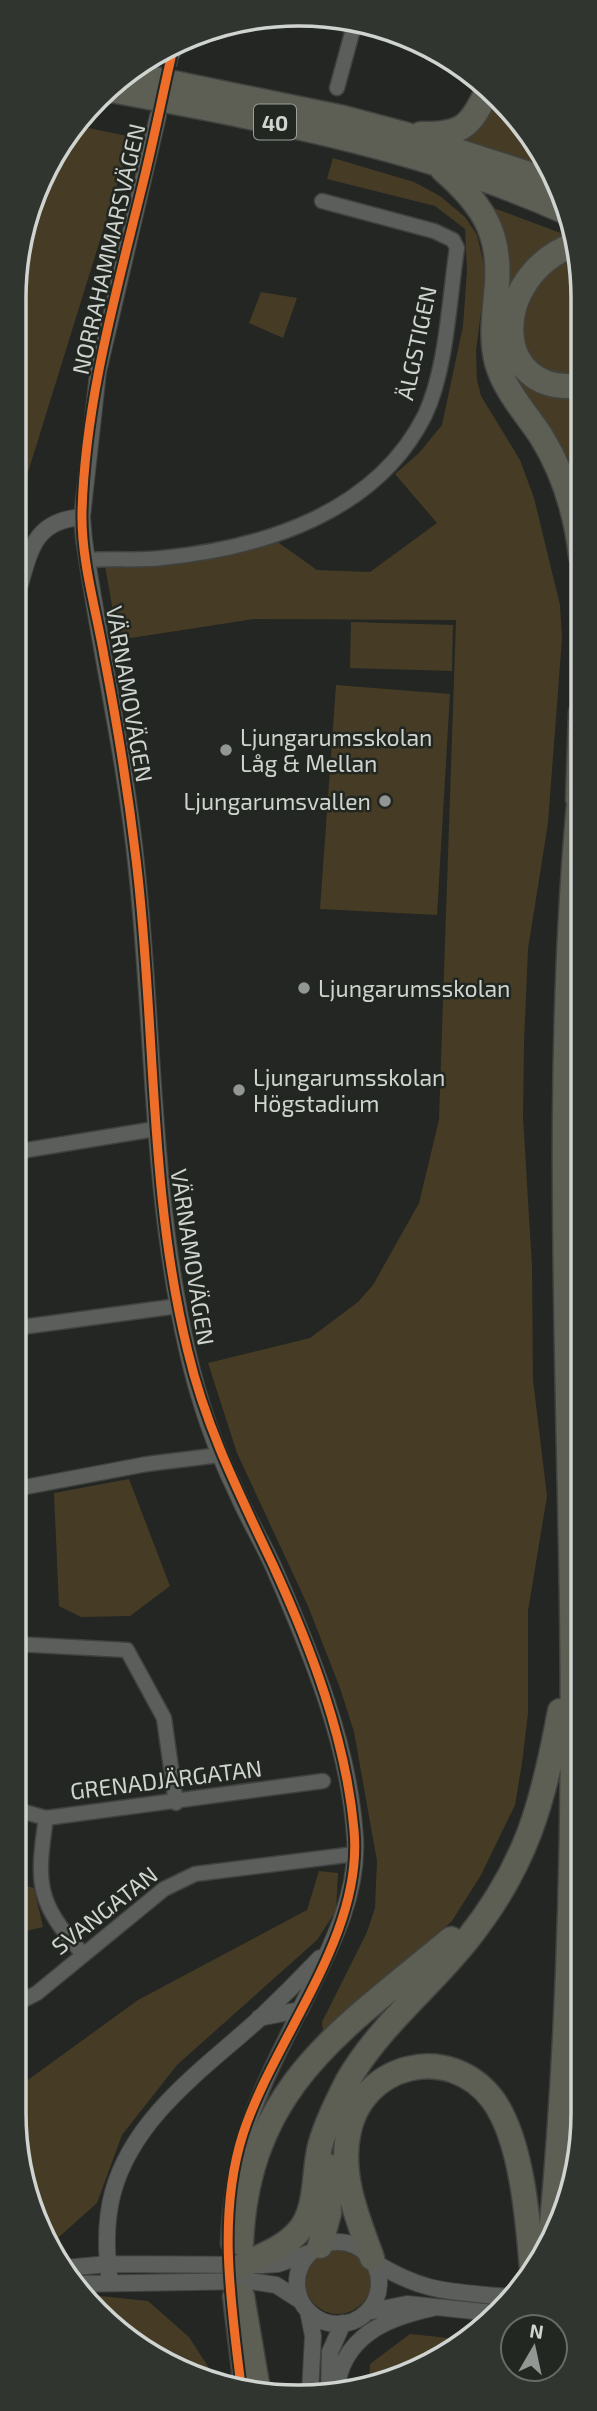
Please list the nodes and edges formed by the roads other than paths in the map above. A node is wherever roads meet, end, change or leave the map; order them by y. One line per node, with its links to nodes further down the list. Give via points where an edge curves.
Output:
1 (353, 31): 3 (street)
2 (141, 77): 7 (highway, 40, via 232,93)
3 (337, 88)
4 (121, 92): 8 (highway, 40, via 275,122)
5 (483, 99): 7 (highway, via 465,127 445,134)
6 (158, 116): 15 (street, NORRAHAMMARSVÄGEN, via 98,372)
7 (404, 134): 9 (highway, 40)
8 (437, 165): 11 (highway, 40); 14 (highway, via 476,203 490,225 498,250 493,326 498,365 505,384 561,471)
9 (543, 179)
10 (322, 201): 16 (street, ÄLGSTIGEN, via 434,231 453,240 457,248 435,384 425,414 405,446 354,496 282,533 231,548 161,559)
11 (555, 207)
12 (566, 247): 13 (highway, via 529,275 510,322 517,355 527,368 552,384)
13 (571, 385)
14 (571, 501)
15 (82, 517): 16 (street, VÄRNAMOVÄGEN); 17 (street, via 46,526 34,542)
16 (87, 560): 19 (street, VÄRNAMOVÄGEN, via 126,778 137,868)
17 (26, 567)
18 (571, 931): 25 (highway, via 565,1030)
19 (155, 1129): 20 (street); 21 (street, VÄRNAMOVÄGEN)
20 (26, 1150)
21 (178, 1307): 22 (street); 23 (street, VÄRNAMOVÄGEN)
22 (26, 1327)
23 (220, 1455): 24 (street); 33 (street, VÄRNAMOVÄGEN, via 309,1652 350,1793)
24 (26, 1487)
25 (571, 1526)
26 (571, 1618): 34 (highway, via 560,1711 542,1802 519,1861)
27 (26, 1645): 30 (street, via 127,1650 164,1718)
28 (571, 1706): 41 (highway, via 569,1900)
29 (323, 1781): 30 (street, GRENADJÄRGATAN)
30 (176, 1803): 32 (street, GRENADJÄRGATAN)
31 (26, 1812): 32 (street, GRENADJÄRGATAN)
32 (46, 1818): 36 (street, via 39,1873 42,1891 56,1924)
33 (355, 1854): 35 (street, VÄRNAMOVÄGEN, via 346,1905); 36 (street, SVANGATAN, via 195,1874 164,1889)
34 (491, 1905): 40 (highway, via 467,1940 362,2060); 43 (highway, via 345,2026 296,2076 277,2106 249,2172)
35 (331, 1946): 38 (street, VÄRNAMOVÄGEN); 39 (street, VÄRNAMOVÄGEN)
36 (83, 1954): 37 (street, SVANGATAN)
37 (26, 1999)
38 (300, 2010): 39 (street, VÄRNAMOVÄGEN); 43 (street, via 244,2129 234,2170)
39 (259, 2018): 46 (street, VÄRNAMOVÄGEN, via 196,2072 138,2140 112,2198)
40 (329, 2123): 42 (highway, via 328,2213); 43 (highway, via 320,2145 305,2222 287,2242)
41 (554, 2207)
42 (314, 2249): 43 (street, via 278,2264); 45 (street, via 342,2242 363,2250); 52 (street, via 297,2276)
43 (237, 2251): 46 (street)
44 (531, 2254): 45 (highway, via 515,2156 493,2100 460,2073 424,2065 404,2068 375,2084 354,2113 348,2133 349,2188)
45 (373, 2260): 51 (street, via 425,2288); 54 (street, via 379,2288)
46 (107, 2264): 47 (street); 48 (street, VÄRNAMOVÄGEN)
47 (74, 2267)
48 (110, 2283): 49 (street); 52 (street, via 250,2281 276,2285)
49 (87, 2284)
50 (236, 2296): 57 (street); 58 (highway)
51 (499, 2296)
52 (305, 2306): 56 (street, via 331,2323); 61 (street, via 313,2336)
53 (433, 2308): 54 (street, via 407,2304); 55 (street); 59 (street, via 396,2316 368,2332 349,2353)
54 (367, 2312): 56 (street)
55 (483, 2312)
56 (343, 2323): 60 (street, via 331,2352)
57 (241, 2379)
58 (256, 2381)
59 (339, 2381)
60 (329, 2383)
61 (310, 2384)

